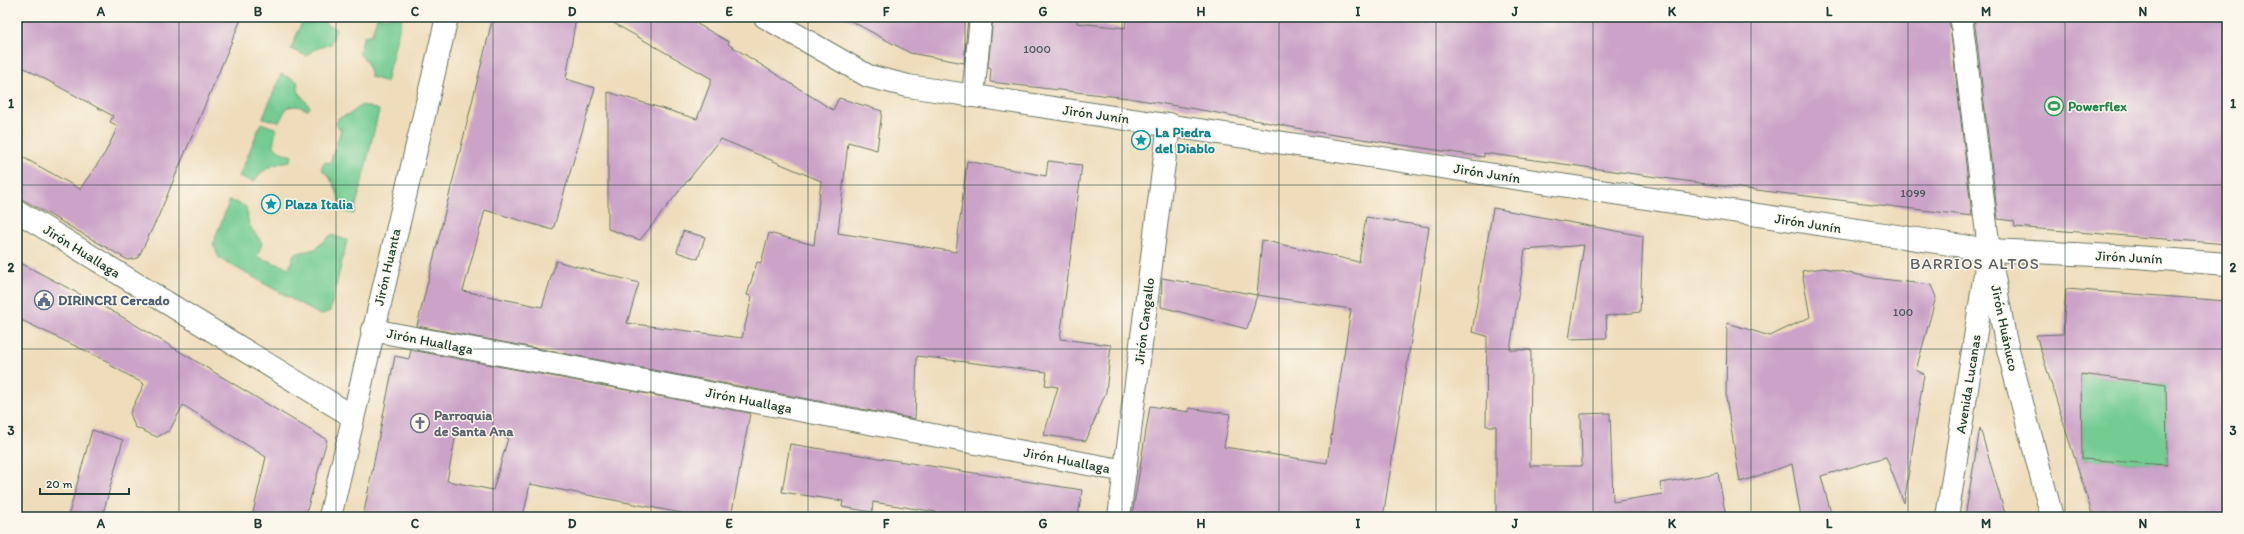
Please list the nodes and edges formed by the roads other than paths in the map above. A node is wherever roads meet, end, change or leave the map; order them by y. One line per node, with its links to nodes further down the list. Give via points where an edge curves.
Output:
1 (446, 17): 10 (street, Jirón Huanta)
2 (765, 17): 5 (street, Jirón Junín, via 868,76 908,86)
3 (980, 17): 5 (street)
4 (1961, 17): 8 (street, Jirón Huánuco)
5 (973, 96): 6 (street, Jirón Junín)
6 (1169, 124): 8 (street, Jirón Junín); 12 (street, Jirón Cangallo)
7 (17, 211): 11 (street, Jirón Huallaga)
8 (1989, 250): 9 (street, Jirón Junín); 15 (street, Avenida Lucanas); 16 (street, Jirón Huánuco, via 2005,338)
9 (2227, 264)
10 (372, 330): 11 (street, Jirón Huanta); 12 (street, Jirón Huallaga)
11 (352, 416): 13 (street, Jirón Huanta)
12 (1126, 471): 14 (street, Jirón Cangallo)
13 (330, 517)
14 (1119, 517)
15 (1947, 517)
16 (2052, 517)

